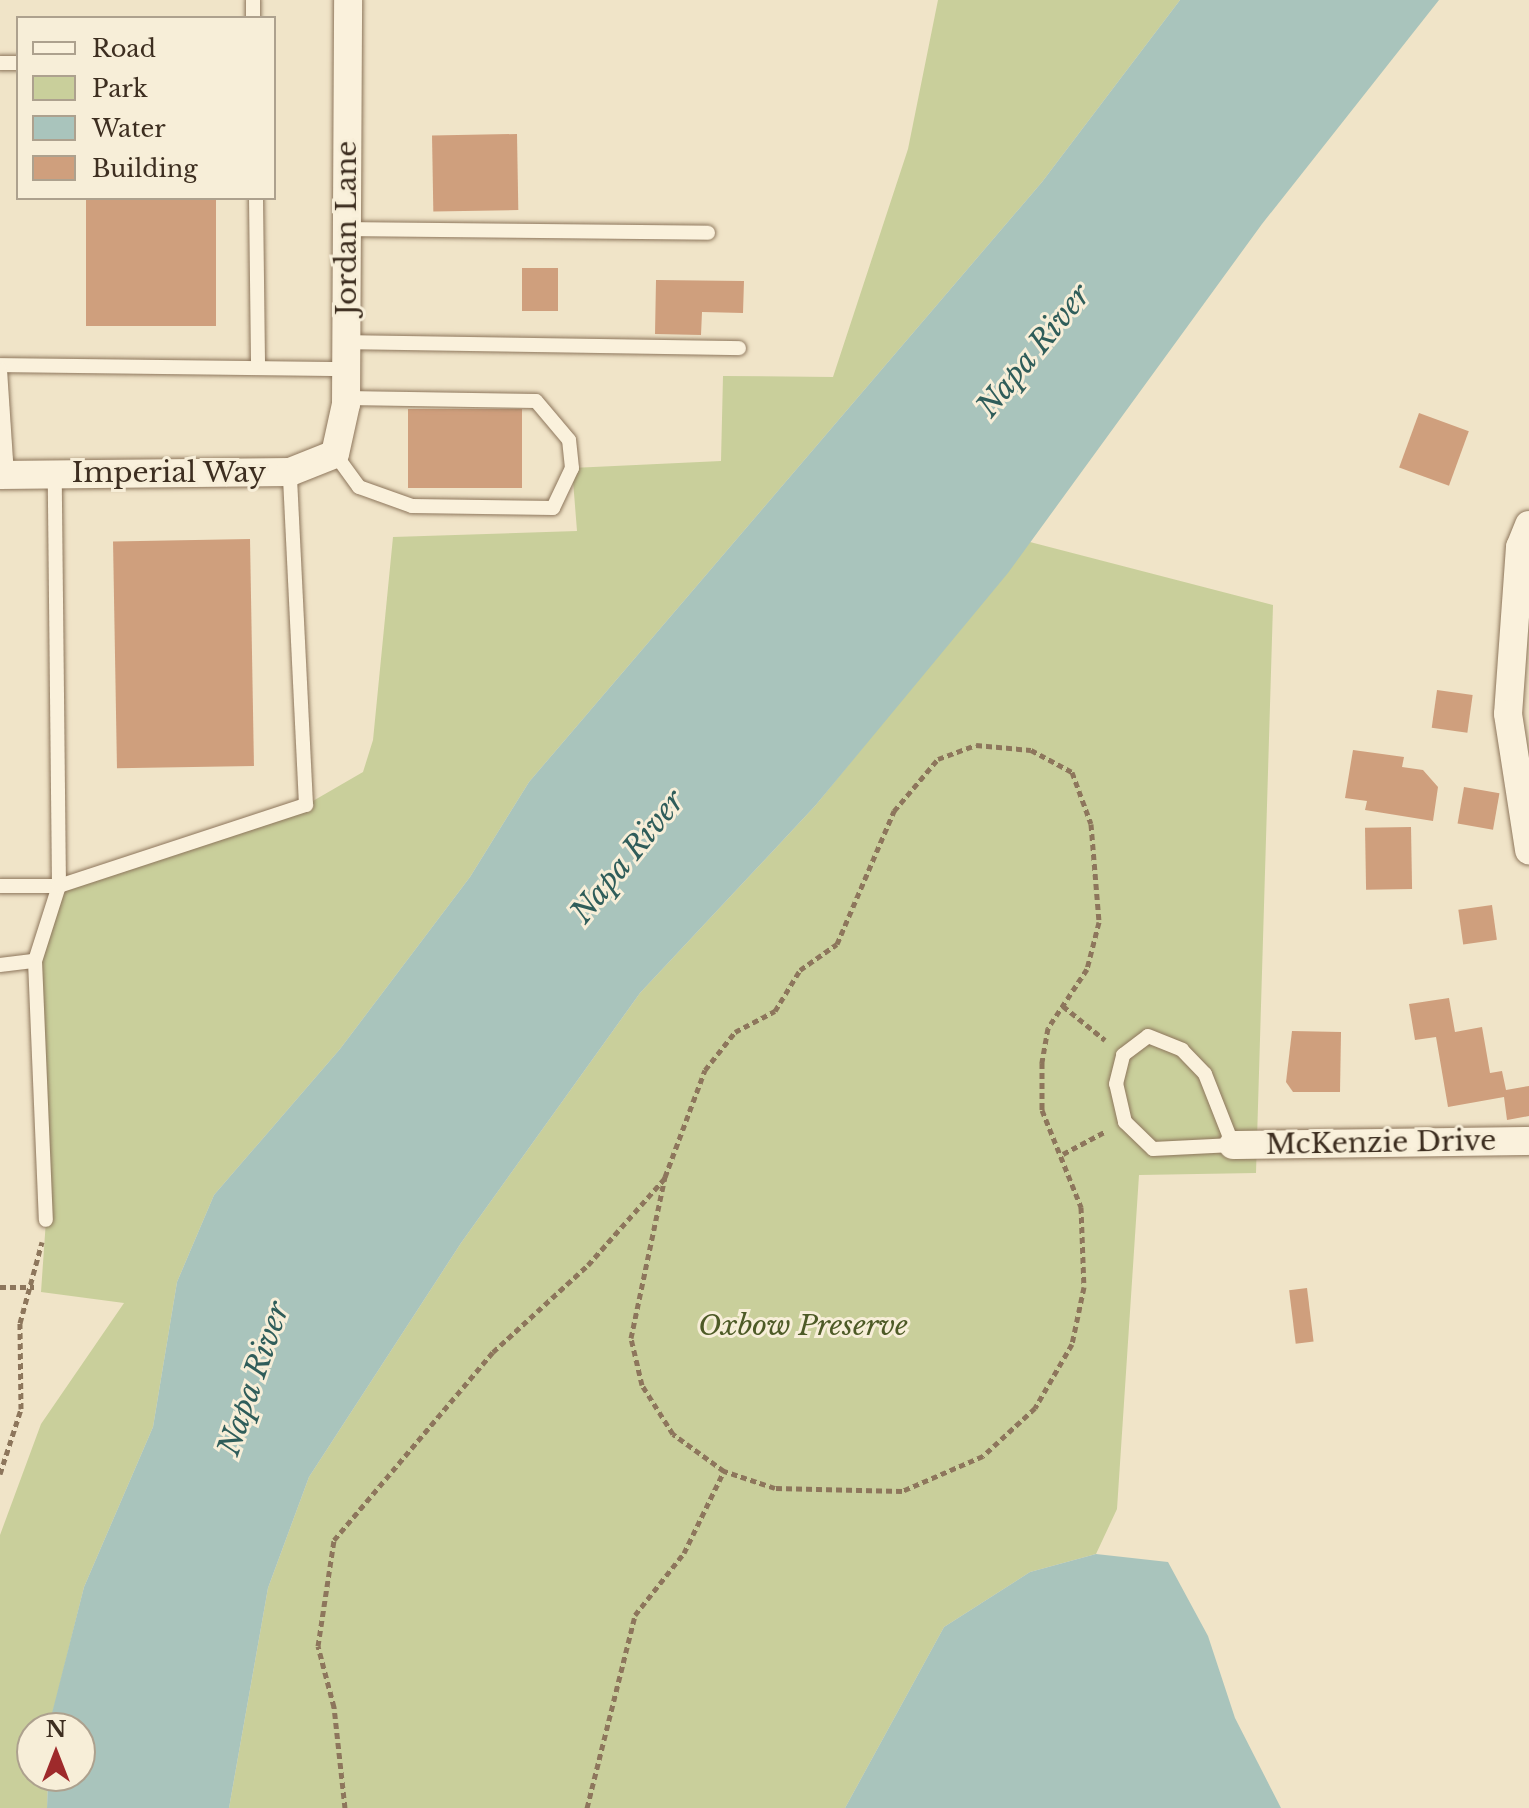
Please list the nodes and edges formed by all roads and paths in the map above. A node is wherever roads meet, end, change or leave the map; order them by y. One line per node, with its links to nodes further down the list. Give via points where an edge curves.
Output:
1 (348, 0): 3 (street, Jordan Lane)
2 (256, 200): 7 (lane)
3 (347, 229): 4 (lane); 6 (street, Jordan Lane)
4 (708, 233)
5 (739, 348): 6 (lane)
6 (346, 356): 7 (lane); 9 (street, Jordan Lane)
7 (258, 367): 8 (lane)
8 (0, 368): 13 (lane)
9 (346, 398): 10 (street, Jordan Lane); 10 (lane, via 536,401 569,440 572,468 553,508 412,506 359,487)
10 (335, 454): 11 (street, Imperial Way)
11 (290, 472): 12 (street, Imperial Way); 17 (lane, via 306,805)
12 (55, 474): 13 (street, Imperial Way); 17 (lane)
13 (4, 475)
14 (1529, 525): 15 (street, via 1520,547 1508,714)
15 (1529, 850)
16 (0, 886): 17 (lane)
17 (59, 886): 18 (lane)
18 (35, 961): 19 (lane); 27 (lane)
19 (0, 965)
20 (1063, 1006): 21 (path); 25 (path, via 1048,1028 1042,1110); 26 (path, via 1087,969 1099,922 1091,824 1072,772 1031,750 976,745 938,759 894,811 837,944 800,970 775,1011 735,1032 705,1070)
21 (1123, 1055): 22 (lane, via 1116,1084); 24 (lane, via 1148,1036 1182,1050 1221,1101)
22 (1125, 1122): 24 (lane, via 1153,1149); 25 (path)
23 (1529, 1141): 24 (street, McKenzie Drive)
24 (1233, 1145)
25 (1063, 1154): 30 (path, via 1081,1207 1084,1287 1072,1344 1035,1408 983,1456 902,1491 775,1488)
26 (665, 1177): 30 (path, via 631,1338 642,1385 673,1434); 32 (path, via 588,1265 493,1352 334,1540 318,1646 334,1707)
27 (46, 1220): 29 (path)
28 (0, 1287): 29 (path)
29 (34, 1287): 31 (path, via 20,1323 21,1409)
30 (724, 1471): 33 (path, via 684,1553 635,1615)
31 (0, 1474)
32 (345, 1808)
33 (587, 1808)

